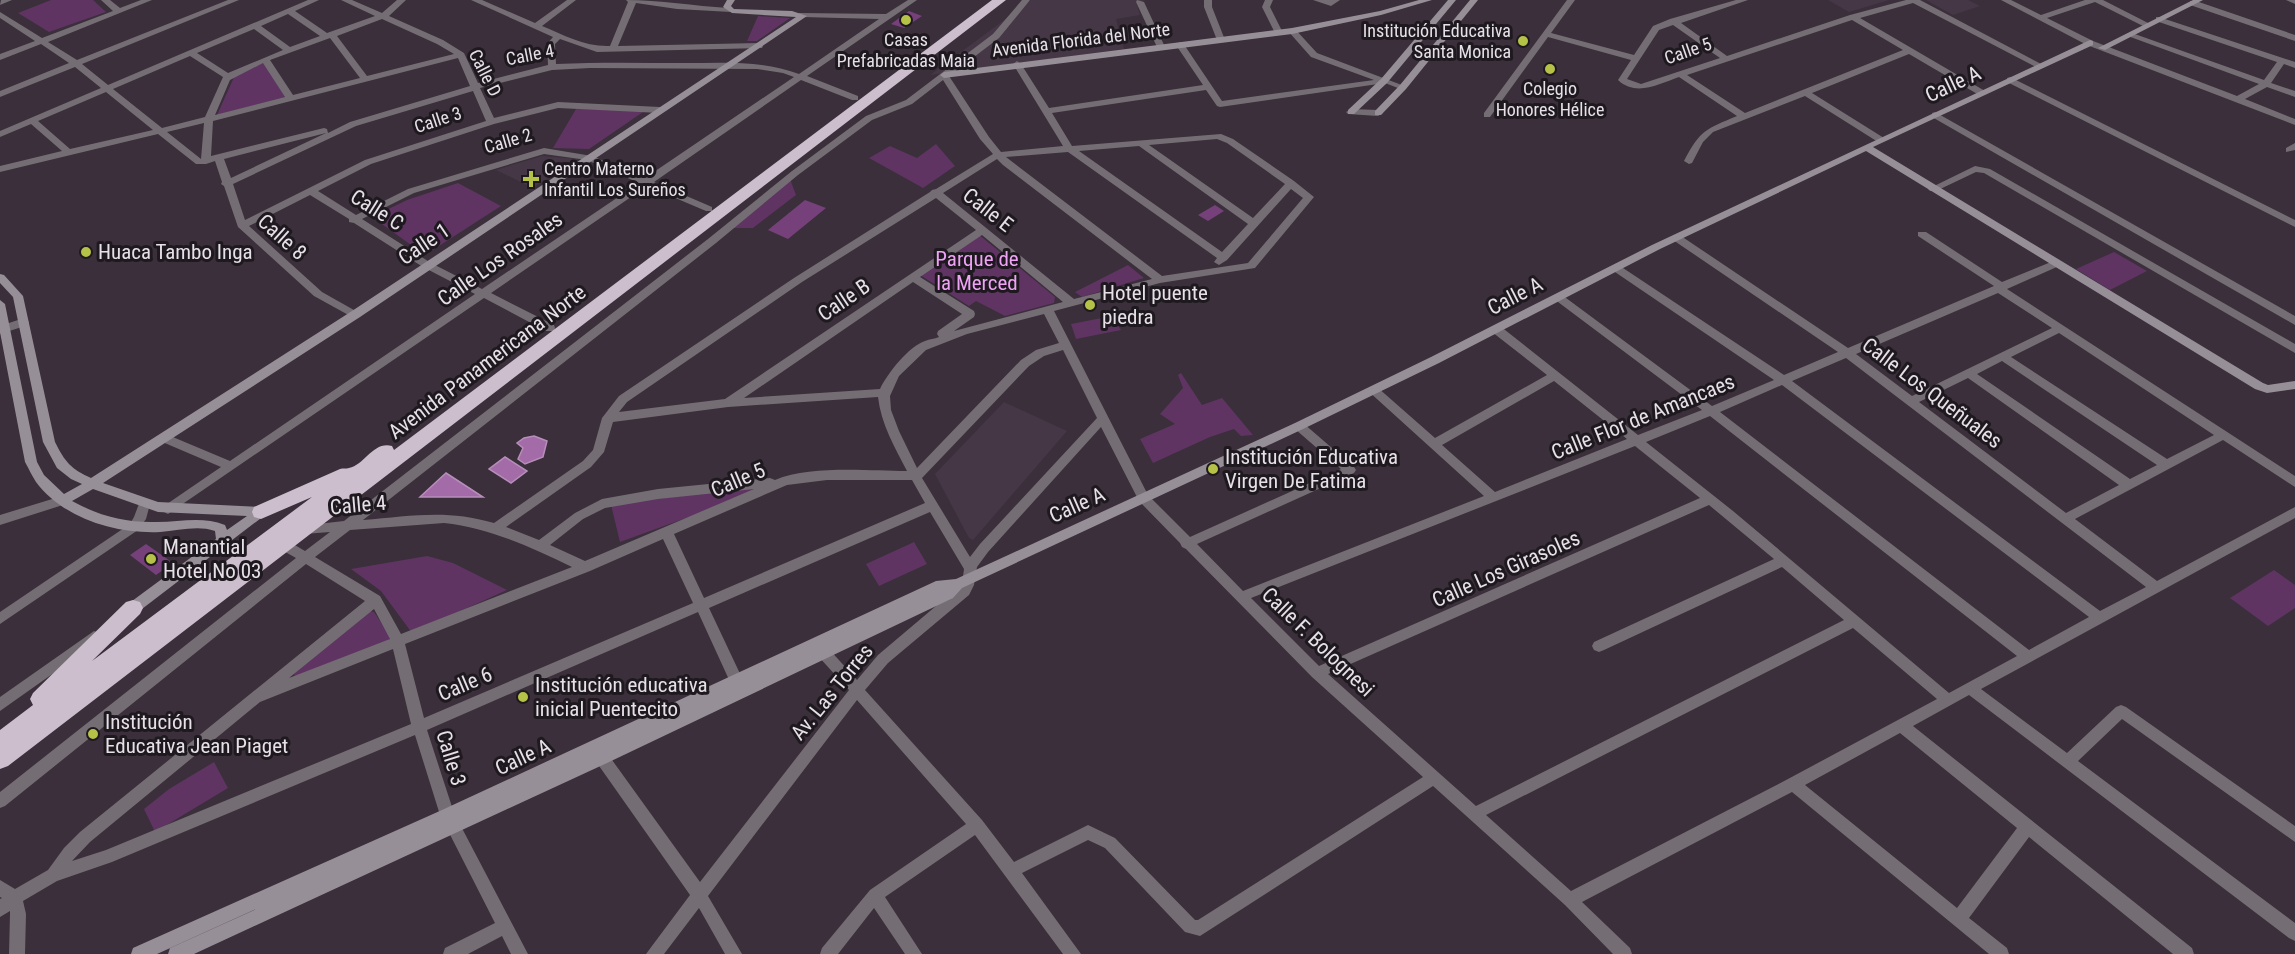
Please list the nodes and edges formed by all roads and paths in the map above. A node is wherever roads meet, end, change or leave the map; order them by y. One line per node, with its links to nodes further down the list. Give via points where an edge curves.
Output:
1 (8, 0): 33 (street)
2 (105, 0): 37 (street)
3 (148, 0): 37 (street)
4 (236, 0): 74 (street)
5 (315, 0): 38 (street)
6 (345, 0): 41 (street, Calle D)
7 (402, 0): 41 (street)
8 (475, 0): 35 (street)
9 (504, 0): 35 (street)
10 (572, 0): 49 (street)
11 (632, 0): 36 (street); 64 (street)
12 (731, 0): 36 (street)
13 (913, 0): 42 (street, Calle Los Rosales)
14 (987, 0): 97 (highway, Avenida Panamericana Norte)
15 (1000, 0): 200 (highway, Avenida Panamericana Norte)
16 (1026, 0): 81 (street, via 996,36)
17 (1208, 0): 58 (street)
18 (1269, 0): 51 (street, via 1266,7)
19 (1317, 0): 31 (street)
20 (1428, 0): 50 (street, Avenida Florida del Norte)
21 (1452, 0): 86 (street)
22 (1474, 0): 90 (street)
23 (1571, 0): 52 (street)
24 (1744, 0): 34 (street, Calle 5)
25 (1914, 0): 43 (street, Calle 5); 78 (street)
26 (2005, 0): 44 (street)
27 (2095, 0): 44 (street); 47 (street)
28 (2290, 0): 32 (street)
29 (2196, 1): 45 (street); 56 (street)
30 (1140, 2): 62 (street)
31 (1333, 2)
32 (2295, 2)
33 (0, 3)
34 (1723, 3): 46 (street, Calle 5)
35 (493, 8): 49 (street)
36 (728, 10): 40 (street)
37 (118, 11): 57 (street)
38 (289, 11): 48 (street); 54 (street)
39 (0, 14): 57 (street)
40 (802, 15): 42 (street); 61 (street, Calle 1)
41 (384, 16): 54 (street); 68 (street, Calle D)
42 (888, 17): 82 (street, Calle Los Rosales)
43 (1853, 17): 66 (street); 71 (street, Calle 5)
44 (2040, 18): 59 (street)
45 (2159, 20): 47 (street); 73 (street)
46 (1673, 21): 70 (street, Calle 5, via 1652,32); 71 (street)
47 (2148, 25): 53 (street)
48 (255, 26): 65 (street); 67 (street)
49 (536, 26): 55 (street)
50 (1292, 31): 51 (street, Avenida Florida del Norte); 86 (street, via 1314,55)
51 (1279, 33): 58 (street, Avenida Florida del Norte)
52 (1546, 34): 70 (street); 101 (street)
53 (2129, 34): 63 (street); 87 (street)
54 (329, 36): 65 (street); 84 (street)
55 (558, 36): 64 (street, via 587,47); 79 (street, via 551,44)
56 (2293, 36)
57 (43, 40): 69 (street); 74 (street)
58 (1221, 40): 60 (street, Avenida Florida del Norte)
59 (2090, 44): 63 (street); 78 (street, Calle A)
60 (1180, 45): 62 (street, Avenida Florida del Norte); 89 (street)
61 (759, 46): 64 (street); 77 (street, Calle 1)
62 (1161, 47): 75 (street, Avenida Florida del Norte)
63 (2103, 48): 98 (street)
64 (613, 49)
65 (289, 51): 72 (street)
66 (1909, 51): 92 (street); 93 (street)
67 (191, 53): 83 (street); 91 (street)
68 (461, 55): 84 (street); 88 (street, Calle D)
69 (0, 57)
70 (1635, 58): 80 (street, Calle 5, via 1622,77 1630,86 1641,87)
71 (1725, 58): 80 (street, Calle 5)
72 (265, 59): 83 (street); 96 (street)
73 (2282, 61): 76 (street); 87 (street)
74 (75, 63): 91 (street); 94 (street)
75 (1017, 64): 81 (street, Avenida Florida del Norte); 100 (street)
76 (2295, 65)
77 (727, 66): 79 (street, Calle 4); 82 (street, Calle 4, via 771,68); 99 (street, Calle 1)
78 (2041, 66): 85 (street, Calle A)
79 (552, 67): 88 (street, Calle 4)
80 (1679, 73): 103 (street)
81 (944, 75): 116 (street); 197 (street, via 903,106 869,118 795,173)
82 (801, 76): 97 (street, Calle 4); 122 (street, Calle Los Rosales)
83 (228, 77): 104 (street)
84 (365, 79): 96 (street)
85 (2010, 80): 93 (street, Calle A); 131 (street)
86 (1384, 81): 89 (street, via 1220,104); 90 (street); 90 (street, via 1351,112 1378,113)
87 (2266, 84): 95 (street); 98 (street)
88 (477, 86): 106 (street, Calle D); 108 (street, Calle 4)
89 (1209, 87): 100 (street)
90 (1403, 87)
91 (106, 89): 105 (street); 109 (street)
92 (1806, 92): 103 (street); 111 (street)
93 (1982, 93): 102 (street, Calle A)
94 (0, 94)
95 (2295, 94)
96 (290, 98): 104 (street)
97 (855, 99): 128 (highway, Avenida Panamericana Norte)
98 (2237, 100): 107 (street)
99 (660, 110): 106 (street, Calle 3, via 558,105); 118 (street, Calle 1)
100 (1047, 111): 114 (street)
101 (1487, 115)
102 (1935, 115): 111 (street, Calle A); 151 (street)
103 (1745, 117): 120 (street, via 1705,133)
104 (209, 119): 109 (street); 119 (street)
105 (32, 120): 110 (street); 115 (street)
106 (491, 122): 126 (street, Calle 3, via 368,162)
107 (2295, 122)
108 (353, 124): 117 (street); 124 (street, Calle 4)
109 (160, 131): 115 (street); 119 (street, via 199,162)
110 (0, 134)
111 (1881, 140): 113 (street, Calle A)
112 (1141, 143): 114 (street); 123 (street, via 1218,136); 130 (street)
113 (1866, 147): 125 (street); 135 (street, Calle A)
114 (1069, 148): 116 (street); 136 (street)
115 (69, 153): 121 (street)
116 (997, 155): 127 (street); 143 (street)
117 (219, 158): 119 (street); 124 (street, Calle 8)
118 (589, 158): 122 (street, Calle 2); 129 (street, Calle 2, via 544,151 411,191); 138 (street, Calle 1)
119 (206, 160)
120 (1689, 161)
121 (0, 169)
122 (647, 182): 128 (street, Calle 2); 145 (street, Calle Los Rosales)
123 (1292, 183): 130 (street); 140 (street, via 1309,197 1251,266)
124 (226, 184): 132 (street, Calle 8)
125 (1934, 189): 137 (street); 159 (street, via 1975,169 1987,171)
126 (310, 190): 129 (street, Calle C); 132 (street, Calle 3)
127 (935, 192): 133 (street, Calle E); 171 (street, via 623,399)
128 (709, 209): 153 (highway, Avenida Panamericana Norte)
129 (354, 220): 138 (street, Calle C)
130 (1255, 224): 136 (street)
131 (2295, 224)
132 (242, 225): 150 (street, Calle 8, via 318,294)
133 (983, 230): 142 (street, Calle B); 148 (street, Calle E)
134 (1922, 234): 144 (street)
135 (1677, 238): 139 (street, Calle A); 160 (street, Calle Los Queñuales)
136 (1223, 258): 140 (street)
137 (2055, 264): 144 (street, Calle Flor de Amancaes); 165 (street, via 2259,386 2267,389)
138 (428, 265): 145 (street, Calle C); 150 (street, Calle 1)
139 (1616, 267): 146 (street, Calle A); 164 (street)
140 (1211, 272): 143 (street)
141 (0, 277): 152 (street, via 18,296)
142 (912, 277): 158 (street, via 970,314); 169 (street, Calle B)
143 (1160, 280): 148 (street)
144 (2000, 288): 156 (street); 160 (street, Calle Flor de Amancaes)
145 (484, 295): 153 (street, Calle C); 179 (street, Calle Los Rosales)
146 (1558, 297): 155 (street, Calle A); 170 (street)
147 (0, 304): 154 (street)
148 (1073, 304): 149 (street)
149 (1048, 310): 157 (street, Calle F. Bolognesi); 158 (street, via 964,331)
150 (356, 314): 175 (street, Calle 1)
151 (2295, 321)
152 (24, 322): 154 (street); 184 (street, via 53,454 61,465)
153 (550, 328): 180 (highway, Avenida Panamericana Norte)
154 (2, 329): 189 (street, via 31,462 37,476)
155 (1496, 329): 163 (street); 166 (street, Calle A)
156 (2059, 329): 161 (street); 174 (street)
157 (1066, 345): 172 (street, Calle F. Bolognesi); 181 (street, via 1040,353 1025,363)
158 (921, 348): 167 (street, via 894,376)
159 (2295, 349)
160 (1846, 352): 164 (street, Calle Flor de Amancaes); 168 (street, Calle Los Queñuales)
161 (2002, 356): 162 (street); 178 (street)
162 (1968, 373): 168 (street); 185 (street)
163 (1555, 376): 176 (street); 177 (street)
164 (1784, 381): 170 (street, Calle Flor de Amancaes); 215 (street)
165 (2295, 385)
166 (1373, 390): 173 (street, Calle A); 177 (street)
167 (884, 393): 169 (street); 181 (street, via 885,414)
168 (1911, 400): 195 (street, Calle Los Queñuales)
169 (728, 403): 171 (street)
170 (1711, 411): 176 (street, Calle Flor de Amancaes); 221 (street)
171 (608, 418): 199 (street, via 597,452 587,464)
172 (1103, 418): 187 (street, Calle F. Bolognesi); 209 (street, Av. Las Torres, via 1003,526)
173 (1299, 426): 187 (street, Calle A); 203 (street, via 1350,470)
174 (2223, 435): 178 (street); 183 (street)
175 (164, 438): 179 (street); 184 (street, Calle 1)
176 (1635, 441): 186 (street, Calle Flor de Amancaes); 188 (street)
177 (1434, 444): 186 (street)
178 (2167, 465): 185 (street)
179 (230, 466): 192 (street, Calle Los Rosales)
180 (364, 467): 193 (highway); 231 (highway, Avenida Panamericana Norte)
181 (917, 476): 182 (street, Calle 5, via 816,476); 191 (street)
182 (784, 481): 201 (street, Calle 5); 205 (street, via 602,504)
183 (2295, 482)
184 (92, 484): 189 (street, Calle 1); 190 (street)
185 (2128, 485): 195 (street)
186 (1493, 497): 211 (street, Calle Flor de Amancaes)
187 (1143, 498): 203 (street, Calle F. Bolognesi); 209 (street, Calle A)
188 (1710, 500): 207 (street); 222 (street, Calle Los Girasoles)
189 (63, 501): 196 (street); 198 (street, via 92,515)
190 (144, 504): 192 (street); 198 (street)
191 (931, 506): 209 (street); 213 (street, Calle 6)
192 (168, 509): 193 (street)
193 (261, 512): 202 (street)
194 (2295, 512): 210 (street)
195 (2065, 519): 210 (street, Calle Los Queñuales)
196 (0, 520)
197 (346, 526): 199 (street, Calle 4, via 444,518); 200 (street, Calle 4); 206 (street)
198 (134, 527): 202 (street, via 214,525 221,528); 216 (street)
199 (496, 528): 205 (street, Calle 4)
200 (304, 529): 204 (highway, Avenida Panamericana Norte)
201 (666, 531): 208 (street, Calle 5); 213 (street)
202 (222, 540): 214 (street)
203 (1186, 544): 211 (street, Calle F. Bolognesi)
204 (284, 545): 206 (street, Calle 3); 233 (highway, Avenida Panamericana Norte)
205 (540, 546): 208 (street, Calle 4)
206 (305, 558): 212 (street, Calle 3); 237 (street)
207 (1784, 560): 217 (street); 219 (street)
208 (585, 567): 218 (street, Calle 5)
209 (965, 576): 220 (street, Calle A, via 948,594); 223 (street, Calle A); 225 (street, Av. Las Torres, via 968,585 959,596 883,659)
210 (2157, 588): 215 (street)
211 (1240, 597): 222 (street, Calle F. Bolognesi)
212 (375, 600): 218 (street, Calle 3); 226 (street)
213 (701, 605): 223 (street); 230 (street, Calle 6)
214 (133, 608): 228 (street); 231 (highway)
215 (2099, 618): 221 (street)
216 (0, 619)
217 (1854, 621): 227 (street); 238 (street)
218 (398, 641): 226 (street, Calle 5); 230 (street, Calle 3)
219 (1599, 646)
220 (823, 652): 225 (street); 232 (street, Calle A)
221 (2028, 657): 224 (street)
222 (1317, 673): 235 (street, Calle F. Bolognesi)
223 (736, 680): 239 (street, Calle A)
224 (1970, 688): 227 (street); 234 (street)
225 (859, 690): 240 (street); 247 (street, Av. Las Torres)
226 (255, 698): 244 (street, via 85,837)
227 (1948, 700): 229 (street)
228 (0, 705)
229 (1901, 725): 236 (street); 241 (street)
230 (420, 727): 239 (street, Calle 3); 244 (street, Calle 6, via 108,858)
231 (0, 740)
232 (602, 758): 239 (street, Calle A); 247 (street)
233 (0, 759)
234 (2068, 762): 242 (street, via 2121,711); 253 (street)
235 (1434, 778): 238 (street, Calle F. Bolognesi); 243 (street, via 1200,928 1191,927 1110,843 1088,832)
236 (1793, 784): 249 (street); 251 (street)
237 (0, 801)
238 (1474, 814): 249 (street, Calle F. Bolognesi)
239 (450, 821): 252 (street, Calle 3); 255 (street, Calle A); 256 (street, Calle A)
240 (977, 825): 243 (street); 246 (street)
241 (2027, 826): 251 (street); 266 (street)
242 (2295, 835)
243 (1011, 871): 263 (street)
244 (53, 875): 248 (street, Calle 6)
245 (0, 887): 248 (street)
246 (875, 895): 261 (street); 262 (street)
247 (700, 896): 259 (street, Av. Las Torres); 260 (street)
248 (14, 898): 250 (street, Calle 6); 254 (street, via 18,914)
249 (1570, 900): 264 (street, Calle F. Bolognesi)
250 (0, 909)
251 (1958, 919): 265 (street)
252 (506, 926): 257 (street); 258 (street, Calle 3)
253 (2295, 933)
254 (17, 954)
255 (139, 954)
256 (176, 954)
257 (451, 954)
258 (520, 954)
259 (654, 954)
260 (734, 954)
261 (828, 954)
262 (914, 954)
263 (1073, 954)
264 (1624, 954)
265 (2001, 954)
266 (2186, 954)

